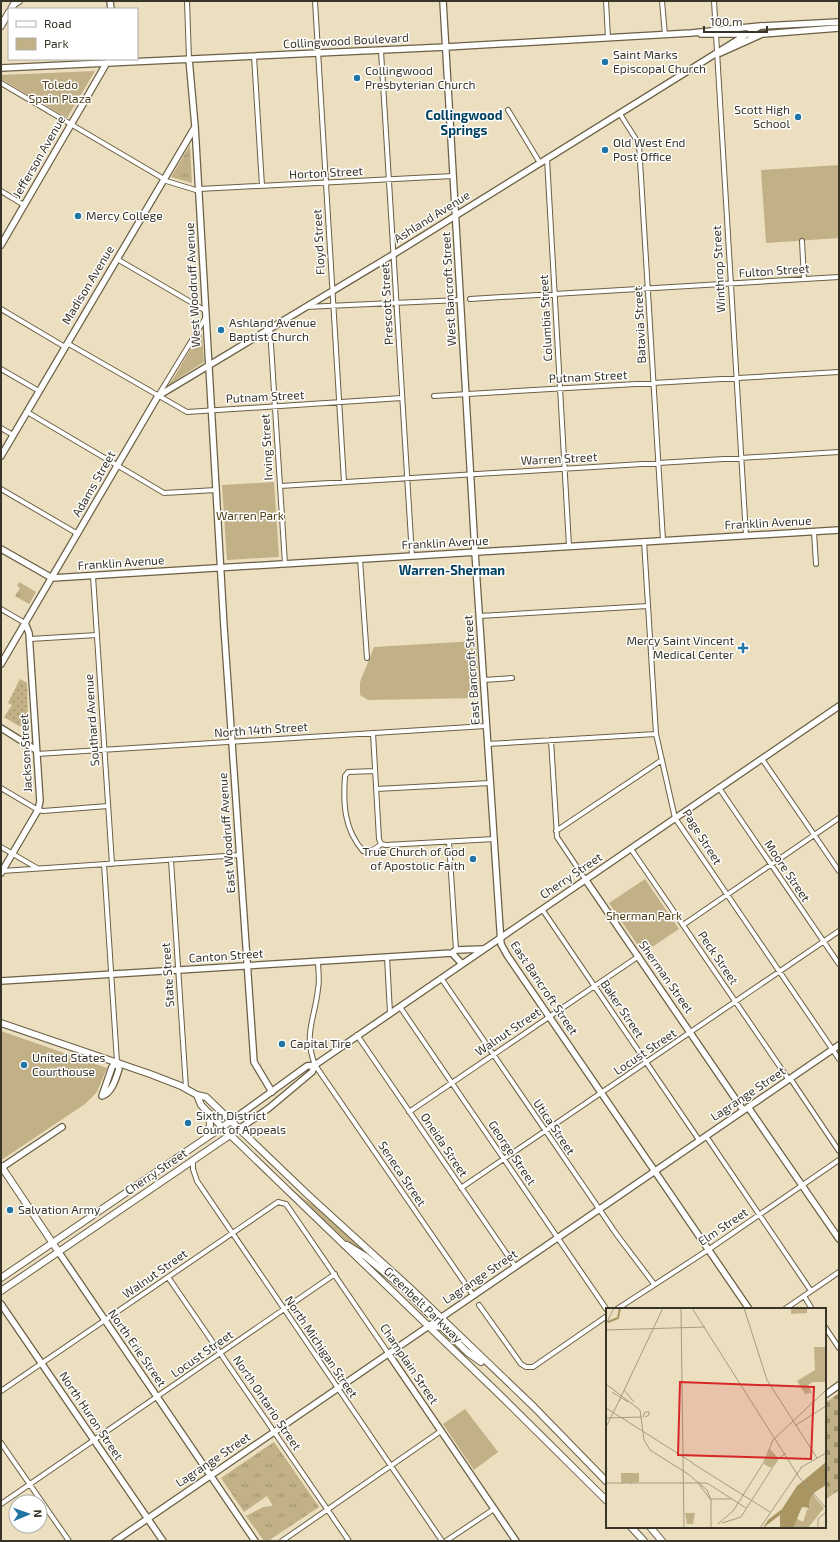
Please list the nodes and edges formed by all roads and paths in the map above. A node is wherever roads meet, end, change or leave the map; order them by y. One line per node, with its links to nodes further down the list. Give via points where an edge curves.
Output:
1 (187, 1): 24 (street, West Woodruff Avenue)
2 (315, 1): 21 (street, Floyd Street)
3 (443, 1): 19 (street, West Bancroft Street)
4 (606, 1): 18 (street)
5 (662, 1): 16 (street)
6 (714, 1): 14 (street, Winthrop Street)
7 (8, 14): 10 (main road)
8 (839, 22): 9 (street, Collingwood Boulevard)
9 (819, 23): 11 (street, Collingwood Boulevard); 13 (street)
10 (1, 26)
11 (760, 26): 14 (street, Collingwood Boulevard); 17 (street, Ashland Avenue)
12 (839, 28): 13 (street, Collingwood Boulevard)
13 (816, 30): 15 (street, Collingwood Boulevard)
14 (716, 32): 16 (street, Collingwood Boulevard); 17 (street, Collingwood Boulevard); 22 (street, Winthrop Street)
15 (763, 34): 17 (street, Collingwood Boulevard); 22 (street, Ashland Avenue)
16 (665, 35): 18 (street, Collingwood Boulevard)
17 (743, 35): 22 (street, Ashland Avenue)
18 (608, 38): 19 (street, Collingwood Boulevard)
19 (446, 47): 20 (street, Collingwood Boulevard); 34 (street, West Bancroft Street)
20 (381, 51): 21 (street, Collingwood Boulevard); 36 (street, Prescott Street)
21 (318, 53): 23 (street, Collingwood Boulevard); 37 (street, Floyd Street)
22 (716, 54): 29 (street, Ashland Avenue); 49 (street, Winthrop Street)
23 (254, 56): 24 (street, Collingwood Boulevard); 38 (street)
24 (189, 59): 25 (street, Collingwood Boulevard); 31 (street, West Woodruff Avenue)
25 (108, 61): 26 (street, Collingwood Boulevard); 30 (street, Jefferson Avenue)
26 (1, 68)
27 (1, 83): 30 (street, Horton Street)
28 (508, 110): 33 (street)
29 (620, 114): 32 (street, Ashland Avenue); 50 (street, Batavia Street, via 639,144)
30 (70, 124): 35 (street, Horton Street); 41 (street, Jefferson Avenue)
31 (195, 126): 35 (street, Madison Avenue); 39 (street, West Woodruff Avenue)
32 (546, 159): 33 (street, Ashland Avenue); 52 (street, Columbia Street)
33 (540, 163): 42 (street, Ashland Avenue)
34 (453, 176): 36 (street, Horton Street); 42 (street, West Bancroft Street)
35 (164, 179): 39 (street, Horton Street); 46 (street, Madison Avenue)
36 (389, 179): 37 (street, Horton Street); 45 (street, Prescott Street)
37 (326, 183): 38 (street, Horton Street); 51 (street, Floyd Street)
38 (262, 186): 39 (street, Horton Street)
39 (199, 190): 59 (street, West Woodruff Avenue)
40 (1, 191): 41 (street)
41 (24, 205): 44 (street, Jefferson Avenue)
42 (456, 214): 45 (street, Ashland Avenue); 54 (street, West Bancroft Street)
43 (802, 242): 48 (street)
44 (1, 245)
45 (394, 254): 51 (street, Ashland Avenue); 55 (street, Prescott Street)
46 (117, 259): 59 (street); 61 (street, Madison Avenue)
47 (839, 277): 48 (street, Fulton Street)
48 (804, 279): 49 (street, Fulton Street)
49 (730, 284): 50 (street, Fulton Street); 65 (street, Winthrop Street)
50 (648, 288): 52 (street, Fulton Street); 66 (street, Batavia Street)
51 (332, 290): 56 (street, Ashland Avenue); 57 (street, Floyd Street)
52 (554, 294): 53 (street, Fulton Street); 67 (street, Columbia Street)
53 (470, 299)
54 (460, 300): 55 (street); 69 (street, West Bancroft Street)
55 (397, 303): 57 (street); 72 (street, Prescott Street)
56 (305, 307): 57 (street); 60 (street, Ashland Avenue)
57 (333, 307): 73 (street, Floyd Street)
58 (1, 309): 61 (street, Putnam Street)
59 (206, 314): 62 (street, West Woodruff Avenue); 70 (street, Adams Street)
60 (270, 328): 62 (street, Ashland Avenue); 74 (street, Irving Street)
61 (66, 345): 68 (street, Madison Avenue); 70 (street, Putnam Street)
62 (208, 366): 70 (street, Ashland Avenue); 75 (street, West Woodruff Avenue)
63 (1, 369): 68 (street)
64 (839, 372): 65 (street, Putnam Street)
65 (736, 378): 66 (street, Putnam Street); 81 (street, Winthrop Street)
66 (653, 383): 67 (street, Putnam Street); 82 (street, Batavia Street)
67 (560, 388): 69 (street, Putnam Street); 84 (street, Columbia Street)
68 (39, 391): 76 (street, Madison Avenue)
69 (466, 394): 71 (street, Putnam Street); 85 (street, West Bancroft Street)
70 (158, 396): 75 (street, Putnam Street, via 183,411); 83 (street, Adams Street)
71 (434, 396)
72 (402, 398): 73 (street, Putnam Street); 86 (street, Prescott Street)
73 (339, 402): 74 (street, Putnam Street); 87 (street, Floyd Street)
74 (275, 406): 75 (street, Putnam Street); 88 (street, Irving Street)
75 (212, 410): 90 (street, West Woodruff Avenue)
76 (27, 412): 78 (street, Madison Avenue); 83 (street)
77 (1, 428): 78 (street)
78 (13, 435): 80 (street, Madison Avenue)
79 (839, 452): 81 (street, Warren Street)
80 (1, 456)
81 (741, 458): 82 (street, Warren Street); 94 (street, Winthrop Street)
82 (658, 463): 84 (street, Warren Street); 95 (street, Batavia Street)
83 (117, 465): 90 (street, via 164,494); 93 (street, Adams Street)
84 (565, 469): 85 (street, Warren Street); 97 (street, Columbia Street)
85 (470, 474): 86 (street, Warren Street); 99 (street, West Bancroft Street)
86 (407, 478): 87 (street, Warren Street); 100 (street, Prescott Street)
87 (344, 482): 88 (street, Warren Street)
88 (280, 486): 102 (street, Irving Street)
89 (1, 489): 93 (street)
90 (216, 490): 104 (street, West Woodruff Avenue)
91 (839, 530): 92 (street, Franklin Avenue)
92 (814, 532): 94 (street, Franklin Avenue); 103 (street)
93 (78, 534): 106 (street, Adams Street)
94 (746, 536): 95 (street, Franklin Avenue)
95 (663, 540): 96 (street, Franklin Avenue)
96 (644, 542): 97 (street, Franklin Avenue); 107 (street, Page Street)
97 (569, 546): 99 (street, Franklin Avenue)
98 (1, 549): 106 (street)
99 (475, 552): 100 (street, Franklin Avenue); 109 (street, East Bancroft Street)
100 (412, 556): 101 (street, Franklin Avenue)
101 (360, 559): 102 (street, Franklin Avenue); 113 (street)
102 (284, 564): 104 (street, Franklin Avenue)
103 (816, 564)
104 (221, 568): 105 (street, Franklin Avenue); 123 (street, East Woodruff Avenue)
105 (93, 576): 106 (street, Franklin Avenue); 111 (street, Southard Avenue)
106 (52, 578): 110 (street, Adams Street)
107 (648, 606): 109 (street); 121 (street, Page Street)
108 (1, 608): 110 (street)
109 (479, 616): 116 (street, East Bancroft Street)
110 (25, 623): 112 (street, Jackson Street); 114 (street, Adams Street)
111 (97, 634): 112 (street); 125 (street, Southard Avenue)
112 (30, 639): 126 (street, Jackson Street)
113 (367, 658)
114 (1, 664)
115 (512, 678): 116 (street)
116 (483, 680): 118 (street, East Bancroft Street)
117 (839, 706): 127 (street, Cherry Street)
118 (486, 726): 120 (street, North 14th Street); 124 (street, East Bancroft Street)
119 (1, 728): 126 (street)
120 (373, 733): 123 (street, North 14th Street); 129 (street)
121 (656, 734): 122 (street); 128 (street, Page Street)
122 (551, 740): 124 (street); 138 (street, Sherman Street)
123 (232, 742): 125 (street, North 14th Street); 146 (street, East Woodruff Avenue)
124 (487, 744): 130 (street, East Bancroft Street)
125 (104, 751): 126 (street, North 14th Street); 134 (street, Southard Avenue)
126 (37, 752): 135 (street, Jackson Street, via 40,801)
127 (762, 759): 132 (street, Cherry Street); 139 (street)
128 (662, 760): 136 (street, Page Street); 138 (street)
129 (375, 771): 133 (street); 142 (street, via 348,772 345,776 347,825 362,850 368,852)
130 (490, 782): 133 (street); 140 (street, East Bancroft Street)
131 (1, 788): 135 (street)
132 (719, 788): 136 (street, Cherry Street); 150 (street, Moore Street)
133 (376, 789): 142 (street)
134 (108, 806): 135 (street); 149 (street, Southard Avenue)
135 (38, 810): 145 (street, Jackson Street)
136 (675, 818): 144 (street, Cherry Street); 155 (street, Page Street)
137 (839, 818): 139 (street)
138 (556, 831): 154 (street, Sherman Street, via 557,837)
139 (814, 835): 150 (street); 153 (street)
140 (494, 839): 141 (street); 159 (street, East Bancroft Street)
141 (449, 842): 142 (street, via 386,846); 162 (street)
142 (381, 844)
143 (1, 847): 145 (street)
144 (631, 849): 154 (street, Cherry Street); 157 (street, Peck Street)
145 (12, 854): 151 (street); 152 (street, Jackson Street)
146 (240, 855): 147 (street); 168 (street, East Woodruff Avenue)
147 (171, 860): 149 (street); 169 (street, State Street)
148 (104, 864): 149 (street); 151 (street); 171 (street)
149 (112, 864)
150 (771, 865): 155 (street); 160 (street, Moore Street)
151 (37, 869): 152 (street)
152 (2, 872)
153 (839, 872)
154 (585, 879): 156 (street, Cherry Street); 163 (street, Sherman Street)
155 (727, 895): 157 (street); 170 (street, Page Street)
156 (542, 909): 159 (street, Cherry Street); 174 (street, Baker Street)
157 (683, 925): 175 (street, Peck Street)
158 (839, 931): 160 (street, Locust Street)
159 (500, 938): 161 (street, Cherry Street); 178 (street, East Bancroft Street, via 507,955)
160 (823, 941): 167 (street, Moore Street); 170 (street, Locust Street)
161 (484, 949): 162 (street, Canton Street); 166 (street, Cherry Street)
162 (454, 951): 164 (street, Canton Street); 166 (street)
163 (639, 956): 174 (street, Walnut Street); 180 (street, Sherman Street)
164 (387, 957): 165 (street, Canton Street); 177 (street)
165 (318, 961): 168 (street, Canton Street); 188 (street, via 318,989 309,1033)
166 (462, 964): 172 (street, Cherry Street)
167 (839, 964)
168 (247, 965): 169 (street, Canton Street); 192 (street, East Woodruff Avenue, via 254,1062)
169 (178, 970): 171 (street, Canton Street); 191 (street, State Street)
170 (779, 972): 175 (street, Locust Street); 183 (street, Page Street)
171 (111, 974): 173 (street, Canton Street); 186 (street)
172 (441, 978): 176 (street, Cherry Street); 184 (street, Utica Street)
173 (1, 981)
174 (594, 985): 178 (street, Walnut Street); 187 (street, Baker Street)
175 (735, 1002): 180 (street, Locust Street); 189 (street, Peck Street)
176 (400, 1007): 177 (street, Cherry Street); 190 (street, George Street)
177 (390, 1013): 181 (street, Cherry Street)
178 (549, 1016): 184 (street, Walnut Street); 193 (street, East Bancroft Street)
179 (1, 1023): 186 (main road, Greenbelt Parkway)
180 (691, 1032): 187 (street, Locust Street); 195 (street, Sherman Street)
181 (357, 1035): 188 (street, Cherry Street); 196 (street, Oneida Street)
182 (839, 1045): 183 (street, Lagrange Street)
183 (832, 1050): 185 (street, Page Street); 189 (street, Lagrange Street)
184 (493, 1054): 190 (street, Walnut Street); 202 (street, Utica Street)
185 (839, 1059)
186 (116, 1062): 186 (street, via 112,1067 102,1096 106,1095 117,1075 119,1069); 191 (main road, Greenbelt Parkway)
187 (646, 1062): 193 (street, Locust Street); 206 (street, Baker Street)
188 (315, 1065): 192 (street, Cherry Street, via 307,1066); 201 (street, Cherry Street, via 312,1072 279,1100); 233 (street, Seneca Street)
189 (789, 1079): 195 (street, Lagrange Street); 207 (street, Peck Street)
190 (452, 1083): 196 (street, Walnut Street); 209 (street, George Street)
191 (186, 1088): 194 (main road, Greenbelt Parkway)
192 (272, 1092): 198 (street, Cherry Street)
193 (602, 1093): 202 (street, Locust Street); 212 (street, East Bancroft Street)
194 (197, 1095): 197 (main road, Greenbelt Parkway, via 201,1105); 198 (main road, Greenbelt Parkway, via 206,1098)
195 (746, 1108): 204 (street, Lagrange Street); 213 (street, Sherman Street)
196 (409, 1112): 214 (street, Oneida Street)
197 (209, 1113): 200 (main road, Greenbelt Parkway); 205 (main road, via 210,1125)
198 (231, 1121): 200 (main road, Cherry Street); 201 (main road, Greenbelt Parkway)
199 (62, 1127): 211 (street)
200 (222, 1127): 203 (main road, Greenbelt Parkway); 205 (main road, Cherry Street)
201 (239, 1129): 203 (main road, Cherry Street); 243 (main road, Greenbelt Parkway)
202 (545, 1131): 209 (street, Locust Street); 216 (street, Utica Street)
203 (230, 1135): 208 (main road, Cherry Street); 221 (main road, Greenbelt Parkway)
204 (706, 1136): 206 (street, Lagrange Street); 217 (street)
205 (206, 1138): 222 (main road, Cherry Street)
206 (699, 1140): 212 (street, Lagrange Street)
207 (839, 1151)
208 (193, 1160): 218 (street, North Michigan Street, via 196,1178); 224 (main road, Cherry Street)
209 (504, 1160): 214 (street, Locust Street); 219 (street, George Street)
210 (839, 1160): 213 (street, Elm Street)
211 (1, 1167): 222 (main road, North Erie Street)
212 (655, 1170): 216 (street, Lagrange Street); 223 (street, East Bancroft Street)
213 (802, 1186): 217 (street, Elm Street); 220 (street, Sherman Street)
214 (462, 1188): 225 (street, Oneida Street)
215 (282, 1202): 218 (street, Walnut Street, via 278,1202); 227 (street, Champlain Street, via 286,1204)
216 (599, 1210): 219 (street, Lagrange Street); 230 (street, Utica Street)
217 (759, 1215): 223 (street, Elm Street); 232 (street)
218 (232, 1234): 228 (street, Walnut Street); 242 (street, North Michigan Street)
219 (558, 1237): 225 (street, Lagrange Street); 241 (street, George Street)
220 (839, 1239)
221 (340, 1242): 243 (main road, via 365,1256 429,1314); 246 (main road, Greenbelt Parkway)
222 (53, 1243): 224 (main road, North Erie Street); 229 (main road, Cherry Street)
223 (708, 1250): 230 (street, Elm Street); 238 (street, East Bancroft Street)
224 (58, 1251): 231 (main road, Cherry Street); 245 (street, North Erie Street)
225 (515, 1266): 233 (street, Lagrange Street)
226 (839, 1272): 232 (street)
227 (335, 1274): 242 (street, Locust Street); 250 (street, Champlain Street)
228 (168, 1277): 245 (street, Walnut Street); 249 (street, North Ontario Street)
229 (1, 1278)
230 (654, 1284): 237 (street, Elm Street)
231 (1, 1291)
232 (811, 1291): 234 (street)
233 (473, 1295): 243 (street, Lagrange Street)
234 (804, 1296): 239 (street); 240 (street)
235 (1, 1304): 251 (street, North Huron Street)
236 (479, 1305): 244 (street, via 521,1364 526,1367 533,1367)
237 (618, 1308)
238 (748, 1308)
239 (786, 1308)
240 (811, 1308)
241 (606, 1309)
242 (284, 1310): 249 (street, Locust Street); 253 (street, North Michigan Street)
243 (440, 1317): 246 (street, Lagrange Street); 256 (main road, Greenbelt Parkway)
244 (606, 1317)
245 (105, 1320): 251 (street, Walnut Street); 257 (street, North Erie Street)
246 (428, 1325): 250 (street, Lagrange Street); 256 (main road, via 442,1328 508,1387); 266 (main road, Greenbelt Parkway)
247 (826, 1328): 248 (street)
248 (839, 1348)
249 (221, 1353): 257 (street, Locust Street); 258 (street, North Ontario Street)
250 (388, 1353): 253 (street, Lagrange Street); 259 (street, Champlain Street)
251 (42, 1363): 254 (street, Walnut Street); 260 (street, North Huron Street)
252 (839, 1385): 255 (street)
253 (338, 1388): 258 (street, Lagrange Street); 262 (street, North Michigan Street)
254 (1, 1391)
255 (826, 1394)
256 (522, 1396): 264 (main road, Greenbelt Parkway)
257 (158, 1397): 260 (street, Locust Street); 263 (street, North Erie Street)
258 (274, 1431): 263 (street, Lagrange Street); 268 (street, North Ontario Street)
259 (441, 1431): 262 (street); 269 (street, Champlain Street)
260 (94, 1441): 265 (street, Locust Street); 270 (street, North Huron Street)
261 (1, 1443): 265 (street)
262 (391, 1466): 268 (street); 279 (street, North Michigan Street)
263 (210, 1475): 270 (street, Lagrange Street); 276 (street, North Erie Street)
264 (606, 1481)
265 (29, 1484): 267 (street, Locust Street); 273 (street)
266 (606, 1500)
267 (1, 1504)
268 (328, 1509): 277 (street); 278 (street, North Ontario Street)
269 (494, 1509): 280 (street); 281 (street, Champlain Street)
270 (148, 1518): 274 (street, Lagrange Street); 275 (street, North Huron Street)
271 (632, 1528): 282 (main road)
272 (651, 1528): 283 (main road)
273 (69, 1541)
274 (114, 1541)
275 (163, 1541)
276 (256, 1541)
277 (282, 1541)
278 (349, 1541)
279 (442, 1541)
280 (446, 1541)
281 (516, 1541)
282 (644, 1541)
283 (662, 1541)

